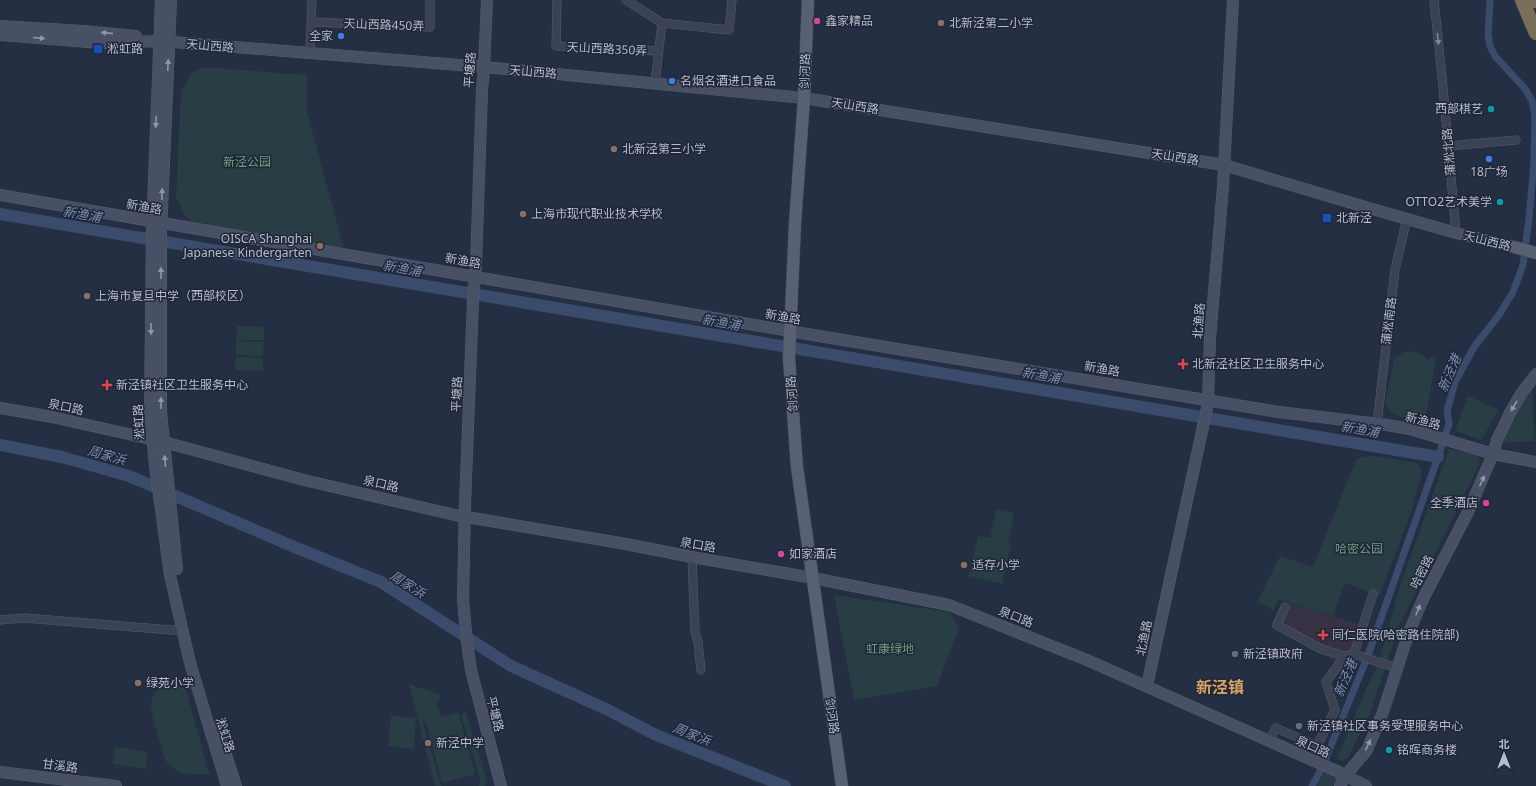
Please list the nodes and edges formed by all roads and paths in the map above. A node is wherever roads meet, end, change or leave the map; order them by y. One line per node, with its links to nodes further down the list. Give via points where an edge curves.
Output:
1 (161, 0): 18 (street, 淞虹路)
2 (171, 0): 18 (street, 淞虹路)
3 (312, 0): 13 (street)
4 (430, 0): 13 (street, 天山西路450弄, via 430,27)
5 (487, 0): 21 (street, 平塘路)
6 (557, 0): 19 (street, 天山西路350弄, via 556,46)
7 (626, 0): 14 (street)
8 (732, 0): 14 (street, via 729,30)
9 (808, 0): 23 (main road, 剑河路)
10 (1234, 0): 26 (street, 北渔路)
11 (1434, 0): 25 (street, 蒲淞北路, one-way to 25)
12 (1522, 0): 16 (highway)
13 (312, 22): 20 (street)
14 (662, 23): 19 (street, 天山西路350弄)
15 (0, 26): 18 (street, 天山西路, one-way to 15, via 133,36)
16 (1536, 33)
17 (0, 35): 18 (street, 天山西路, one-way to 18, via 101,43)
18 (164, 42): 20 (street, 天山西路); 29 (street, 淞虹路)
19 (658, 51): 22 (street, 天山西路350弄)
20 (310, 54): 21 (street, 天山西路)
21 (484, 67): 22 (street, 天山西路); 34 (street, 平塘路)
22 (655, 83): 23 (street, 天山西路)
23 (804, 98): 26 (street, 天山西路); 35 (main road, 剑河路)
24 (1516, 140): 25 (street)
25 (1448, 146): 30 (street, 蒲淞北路)
26 (1224, 165): 28 (street, 天山西路); 37 (street, 北渔路, via 1210,338)
27 (0, 195): 29 (street, 新渔路)
28 (1407, 218): 30 (street, 天山西路); 39 (street, 蒲淞南路, via 1395,270)
29 (157, 228): 32 (street, 淞虹路); 34 (street, 新渔路)
30 (1456, 233): 31 (street, 天山西路)
31 (1514, 247): 33 (main road, 天山西路)
32 (156, 248): 40 (street, 淞虹路, one-way to 40, via 150,411); 41 (street, 淞虹路, one-way to 32)
33 (1536, 252)
34 (475, 281): 35 (street, 新渔路, via 552,291); 46 (street, 平塘路)
35 (789, 331): 37 (street, 新渔路); 48 (main road, 剑河路, via 797,467)
36 (1536, 374): 42 (street, 哈密路, one-way to 42, via 1510,413)
37 (1208, 404): 39 (street, 新渔路); 57 (street, 北渔路)
38 (0, 408): 40 (street, 泉口路)
39 (1377, 424): 42 (street, 新渔路, via 1410,429)
40 (152, 440): 41 (street, 泉口路); 44 (street, 淞虹路)
41 (164, 442): 44 (street, 淞虹路, one-way to 41); 46 (street, 泉口路, via 304,480)
42 (1493, 454): 43 (street, 新渔路); 55 (street, 哈密路, one-way to 42, via 1423,599 1468,512)
43 (1536, 462)
44 (162, 479): 45 (street, 淞虹路)
45 (166, 508): 52 (street, 淞虹路, via 170,575); 63 (street, 淞虹路, via 195,658)
46 (466, 517): 47 (street, 泉口路); 64 (street, 平塘路, via 463,600 467,642 471,670)
47 (692, 557): 48 (street, 泉口路); 56 (street, via 695,632)
48 (813, 578): 57 (street, 泉口路, via 949,605); 65 (main road, 剑河路)
49 (1373, 594): 53 (street)
50 (1285, 607): 54 (street, via 1277,626 1321,649)
51 (0, 620): 52 (street, via 25,618)
52 (183, 631): 62 (street, 淞虹路, via 190,663)
53 (1354, 654): 54 (street); 55 (street)
54 (1345, 656): 58 (street, via 1326,682 1335,710 1317,746 1276,728)
55 (1397, 668): 60 (street, 哈密路, one-way to 55, via 1367,750)
56 (701, 670)
57 (1147, 686): 58 (street, 泉口路)
58 (1269, 741): 60 (street, 泉口路)
59 (0, 772): 61 (street, 甘溪路)
60 (1343, 774): 66 (street, 哈密路); 67 (street, 泉口路)
61 (116, 786)
62 (227, 786)
63 (236, 786)
64 (501, 786)
65 (842, 786)
66 (1340, 786)
67 (1366, 786)

